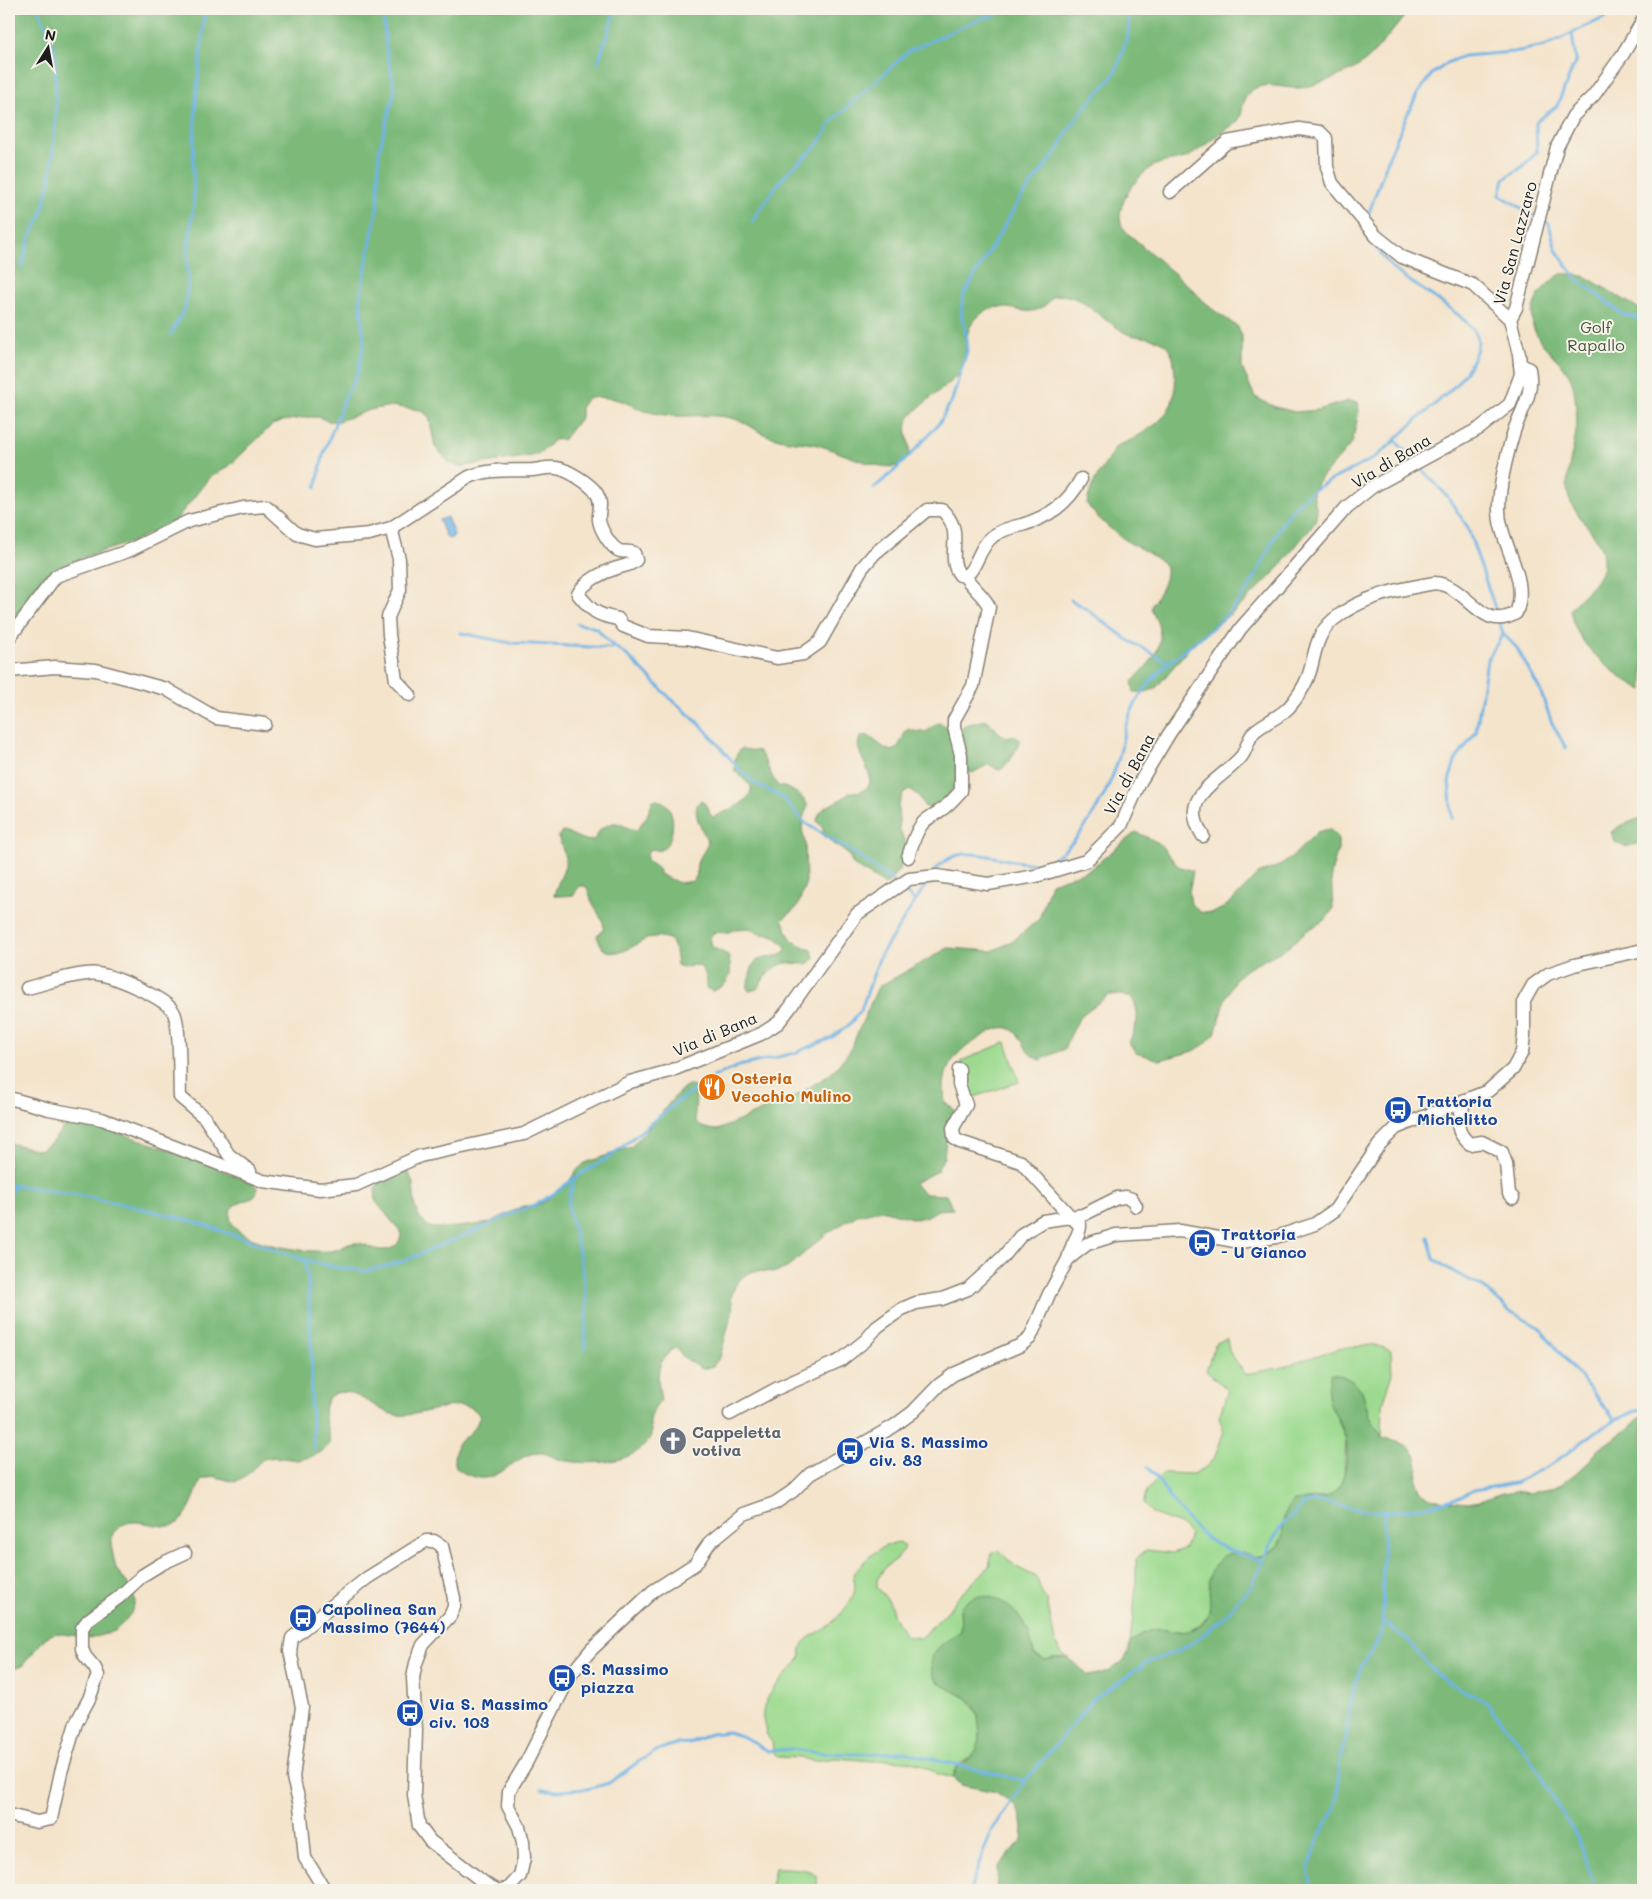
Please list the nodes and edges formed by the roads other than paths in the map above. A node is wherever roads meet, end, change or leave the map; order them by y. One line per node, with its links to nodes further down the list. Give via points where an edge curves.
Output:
1 (1643, 20): 3 (street, Via San Lazzaro, via 1624,54 1573,116 1557,147 1516,308)
2 (1170, 192): 3 (street, Via San Lazzaro, via 1228,142 1299,128 1320,132 1326,138 1327,167 1332,183 1376,236 1402,257 1473,285)
3 (1510, 319): 4 (street, Via di Bana)
4 (1520, 364): 12 (street, via 1529,369 1530,393 1514,432 1502,481 1499,517 1519,583 1516,613 1498,619 1488,617 1454,588 1435,583 1361,601 1334,619 1322,632 1305,685 1293,703 1254,732 1242,756 1209,784 1196,802 1195,816); 19 (street, Via di Bana, via 1510,404 1480,428 1372,488 1347,507 1241,628 1169,734 1140,782 1121,826 1086,861 1036,876 988,884 937,876 908,879 857,914 778,1023 761,1034 670,1071 630,1082 524,1134 420,1156 356,1185 320,1189)
5 (1081, 479): 7 (street, via 1065,502 1054,511 997,533 981,549 972,570)
6 (391, 528): 7 (street, via 480,473 557,468 581,479 597,494 601,509 599,520 608,542 620,551 634,553 636,560 632,565 618,567 582,586 578,594 588,606 599,615 618,619 623,626 648,636 687,638 777,658 803,654 820,642 862,568 927,510 942,510 952,524 956,567); 8 (street, via 370,534 315,539 297,534 266,506 189,521 128,551 56,576); 10 (street, via 399,559 400,590 388,617 389,635 396,680)
7 (965, 576): 13 (street, via 973,589 987,600 989,607 973,686 954,720 962,754 961,791 922,825)
8 (9, 638)
9 (9, 671): 11 (street, via 56,667 96,670 166,690 216,718)
10 (410, 695)
11 (264, 724)
12 (1203, 836)
13 (908, 857)
14 (1643, 950): 18 (street, via 1574,965 1548,974 1533,985 1524,1001 1522,1052 1513,1069 1488,1091)
15 (27, 988): 19 (street, via 98,973 146,992 169,1006 175,1014 177,1029 180,1097 205,1118 230,1155)
16 (958, 1069): 22 (street, via 966,1105 954,1128 954,1138 1021,1162)
17 (9, 1098): 19 (street, Via di Bana, via 102,1119)
18 (1465, 1100): 20 (street, via 1458,1119 1459,1128 1470,1144 1482,1142 1502,1152 1509,1194); 23 (street, via 1396,1128 1379,1145 1335,1210 1315,1224 1276,1237 1240,1242 1180,1231 1116,1235 1088,1244)
19 (263, 1181)
20 (1513, 1198)
21 (1136, 1206): 22 (street, via 1126,1196 1083,1215)
22 (1067, 1217): 23 (street, via 1080,1225); 24 (street, via 1043,1221 1022,1234 1003,1257 968,1289 902,1309 877,1326 866,1340 841,1360 776,1388)
23 (1068, 1259): 29 (street, via 1030,1338 1022,1345 954,1374 894,1426 810,1474 794,1491 775,1503 744,1514 710,1542 695,1564 653,1591 591,1650 571,1674 509,1791 508,1806 519,1827 524,1858 520,1876 509,1888)
24 (730, 1414)
25 (185, 1553): 26 (street, via 143,1575 82,1628 82,1648 98,1675 76,1723 51,1819 37,1822)
26 (9, 1814)
27 (325, 1890): 28 (street, via 305,1858 300,1805 293,1778 302,1707 290,1651 292,1638 367,1578 426,1541 442,1546 454,1608 423,1645 413,1678 416,1730 414,1795 419,1826 430,1841)
28 (497, 1890)
29 (502, 1890)

